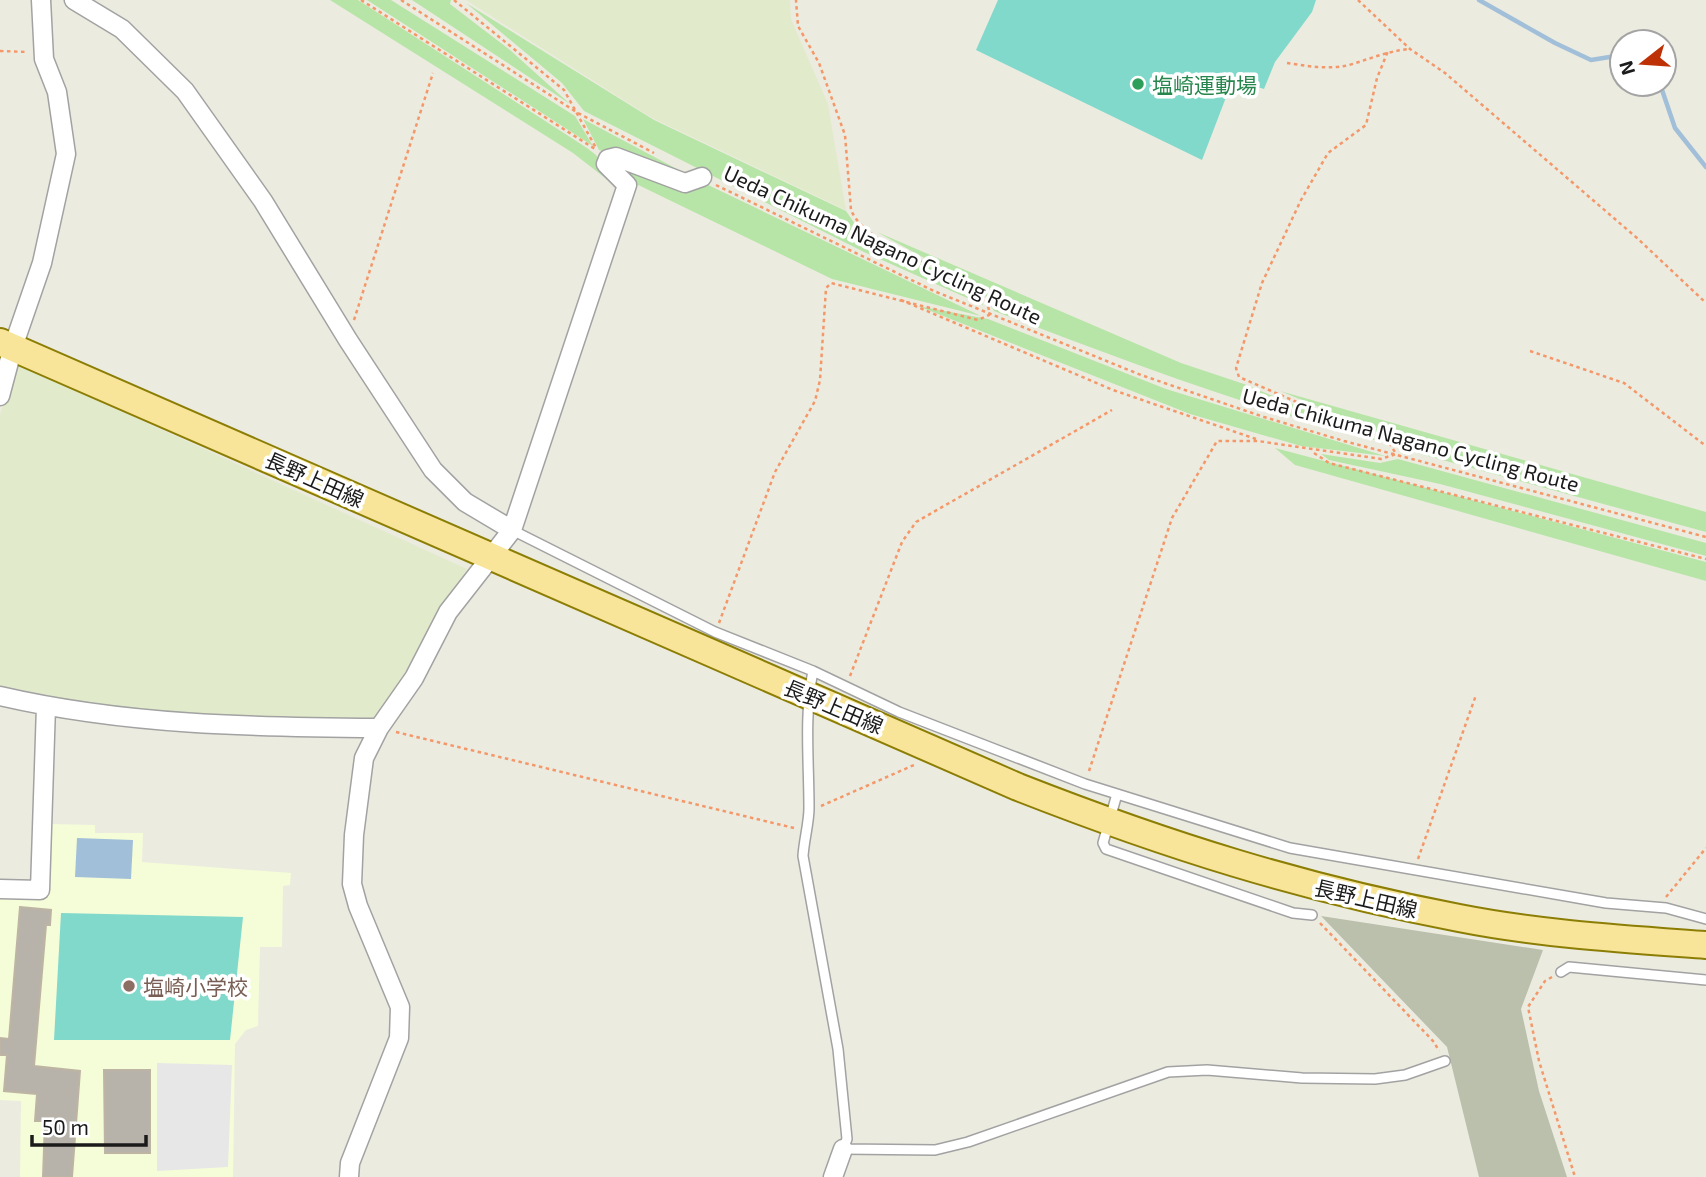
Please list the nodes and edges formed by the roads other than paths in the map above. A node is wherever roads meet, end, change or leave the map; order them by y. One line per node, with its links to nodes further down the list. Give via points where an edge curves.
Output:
1 (41, 0): 4 (street, via 43,52 61,109 66,154 42,262)
2 (74, 0): 6 (street, via 122,29 185,92 263,201 433,470 465,502)
3 (702, 177): 6 (street, via 685,183 616,157 608,159 606,164 627,185)
4 (6, 344): 5 (street); 7 (main road, 長野上田線)
5 (0, 396)
6 (512, 530): 7 (street); 8 (lane)
7 (493, 556): 8 (main road, 長野上田線); 11 (street, via 448,612 402,699)
8 (811, 683): 12 (main road, 長野上田線); 12 (lane, via 845,688); 22 (lane, via 809,811 803,856 838,1049 847,1139)
9 (0, 696): 10 (street)
10 (46, 706): 11 (street, via 166,723); 15 (street, via 40,890)
11 (379, 729): 23 (street, via 364,758 352,884 400,1007 399,1038)
12 (948, 747): 13 (lane); 14 (main road, 長野上田線)
13 (1116, 794): 14 (lane); 17 (lane, via 1290,848 1606,903 1666,908)
14 (1108, 822): 16 (lane, via 1106,849 1293,913); 18 (main road, 長野上田線, via 1230,864 1373,901 1505,926)
15 (0, 889)
16 (1312, 915)
17 (1706, 919)
18 (1706, 946)
19 (1561, 972): 20 (lane, via 1569,967)
20 (1706, 980)
21 (1445, 1061): 22 (lane, via 1405,1075 1375,1079 1168,1072 935,1150)
22 (843, 1149): 24 (street)
23 (348, 1177)
24 (834, 1177)

